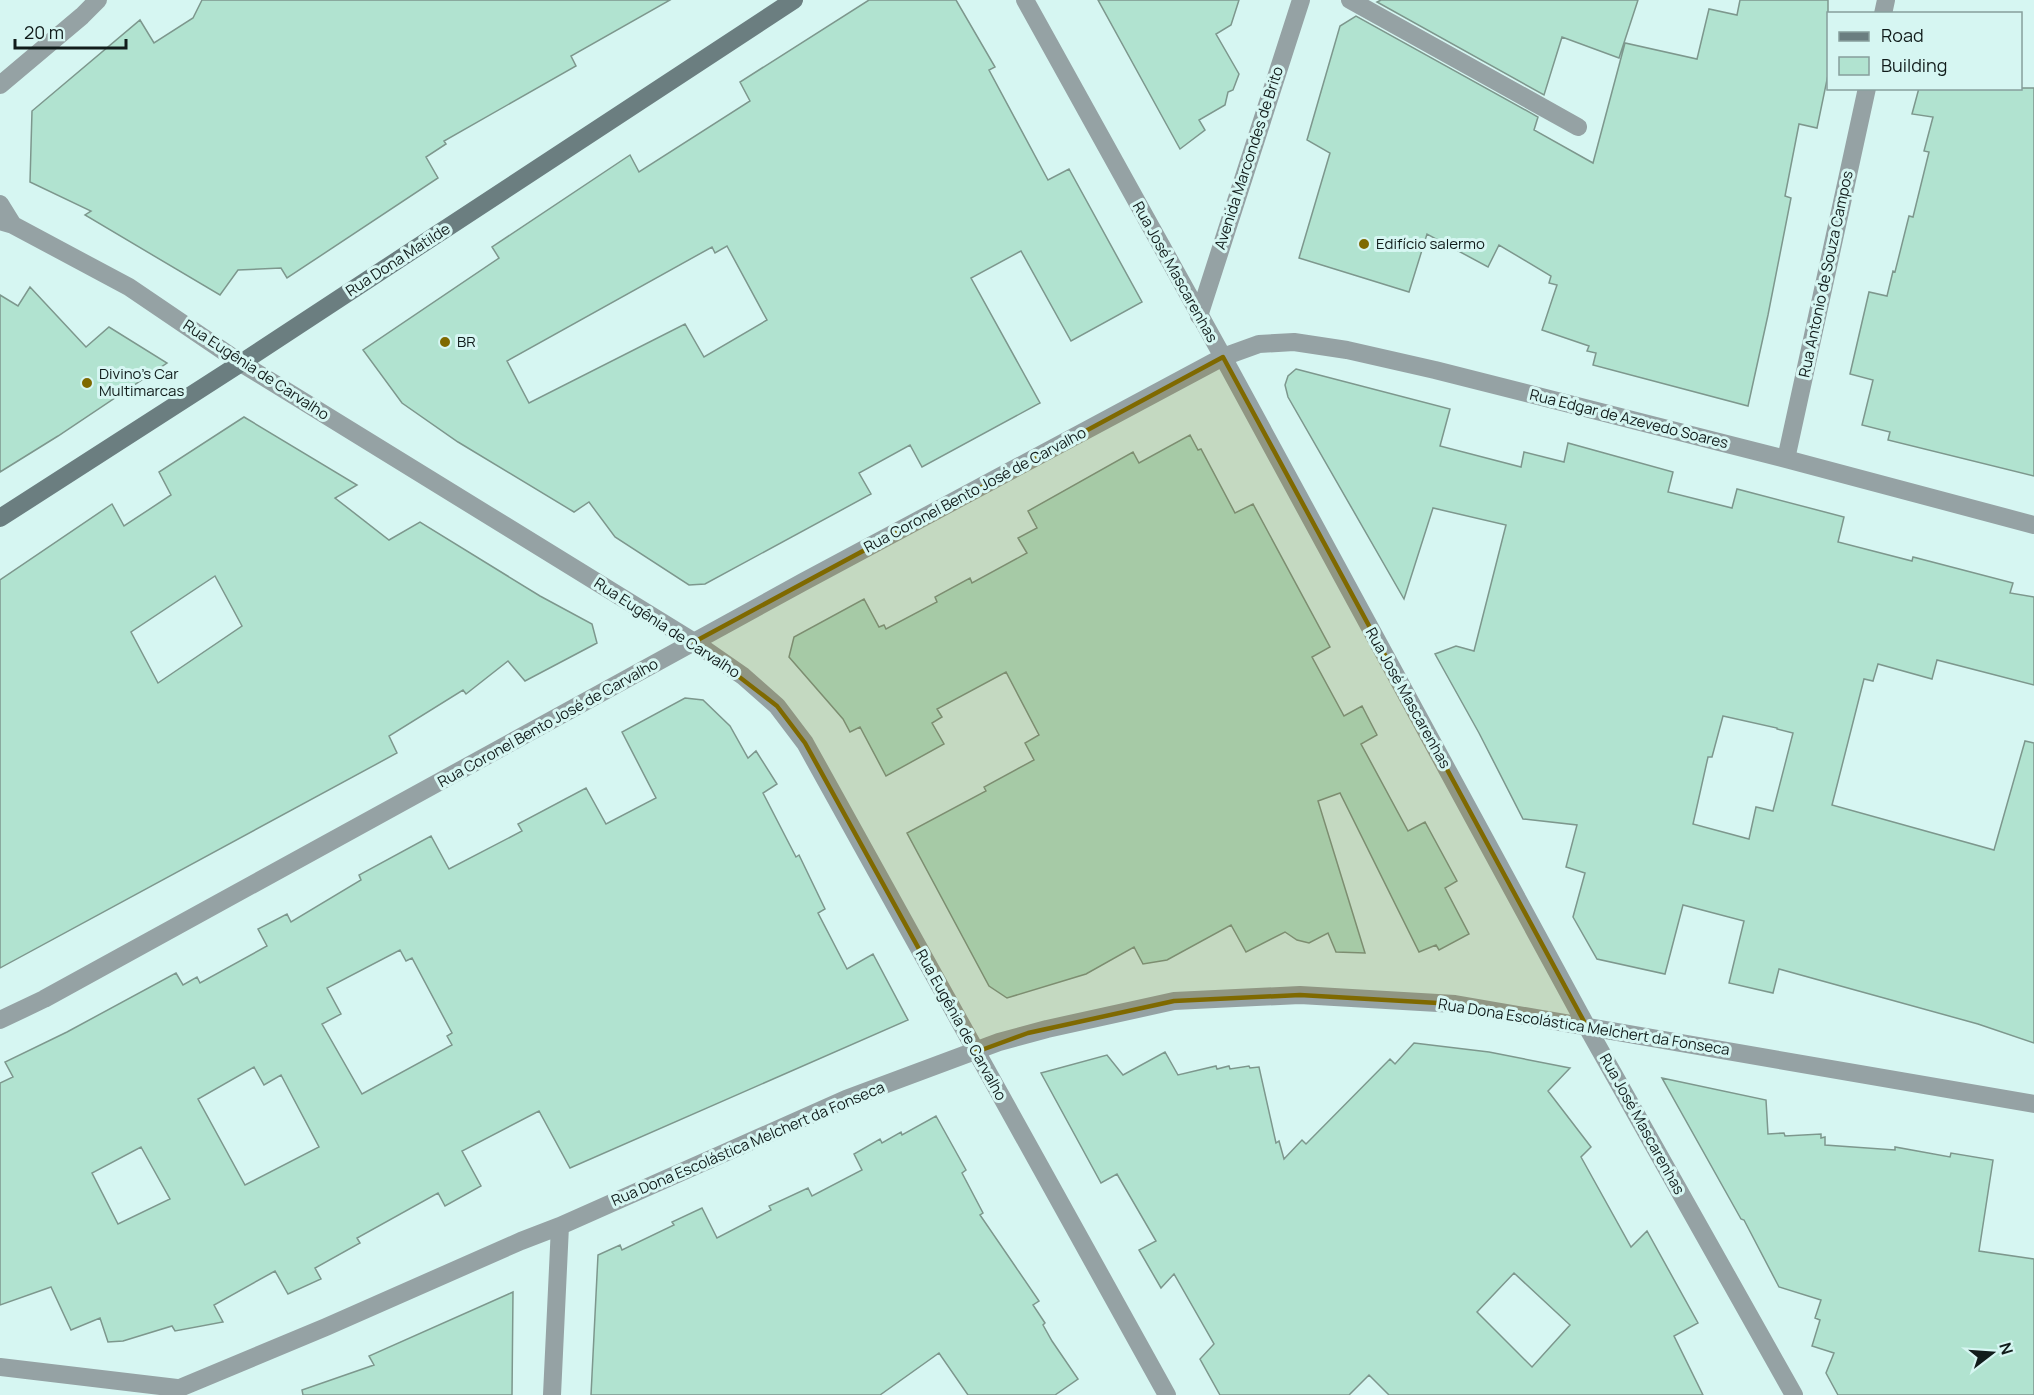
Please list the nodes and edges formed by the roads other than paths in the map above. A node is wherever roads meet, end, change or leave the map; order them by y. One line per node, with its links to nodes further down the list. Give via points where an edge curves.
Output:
1 (98, 0): 6 (street)
2 (794, 0): 13 (street, Rua Dona Matilde)
3 (1025, 0): 11 (street, Rua José Mascarenhas)
4 (1301, 0): 11 (street, Avenida Marcondes de Brito)
5 (1350, 0): 8 (street)
6 (2, 88)
7 (1867, 90): 14 (street, Rua Antonio de Souza Campos)
8 (1578, 127)
9 (0, 204): 10 (street)
10 (7, 223): 13 (street, Rua Eugênia de Carvalho, via 129,287)
11 (1198, 316): 12 (street, Rua José Mascarenhas)
12 (1223, 357): 14 (street, Rua Edgar de Azevedo Soares, via 1259,344 1294,342 1347,350); 17 (street, Rua Coronel Bento José de Carvalho); 19 (street, Rua José Mascarenhas)
13 (241, 363): 15 (street, Rua Dona Matilde); 17 (street, Rua Eugênia de Carvalho)
14 (1786, 459): 16 (street, Rua Edgar de Azevedo Soares)
15 (0, 518)
16 (2034, 525)
17 (694, 642): 18 (street, Rua Coronel Bento José de Carvalho, via 196,917); 20 (street, Rua Eugênia de Carvalho, via 777,706 805,743)
18 (0, 1020)
19 (1587, 1027): 20 (street, Rua Dona Escolástica Melchert da Fonseca, via 1455,1004 1300,995 1174,1001 1028,1033); 21 (street, Rua Dona Escolástica Melchert da Fonseca); 27 (street, Rua José Mascarenhas)
20 (976, 1052): 22 (street, Rua Dona Escolástica Melchert da Fonseca, via 846,1099); 26 (street, Rua Eugênia de Carvalho)
21 (2034, 1104)
22 (560, 1226): 24 (street, Rua Dona Escolástica Melchert da Fonseca); 25 (street)
23 (0, 1366): 24 (street)
24 (170, 1392)
25 (552, 1395)
26 (1167, 1395)
27 (1794, 1395)

